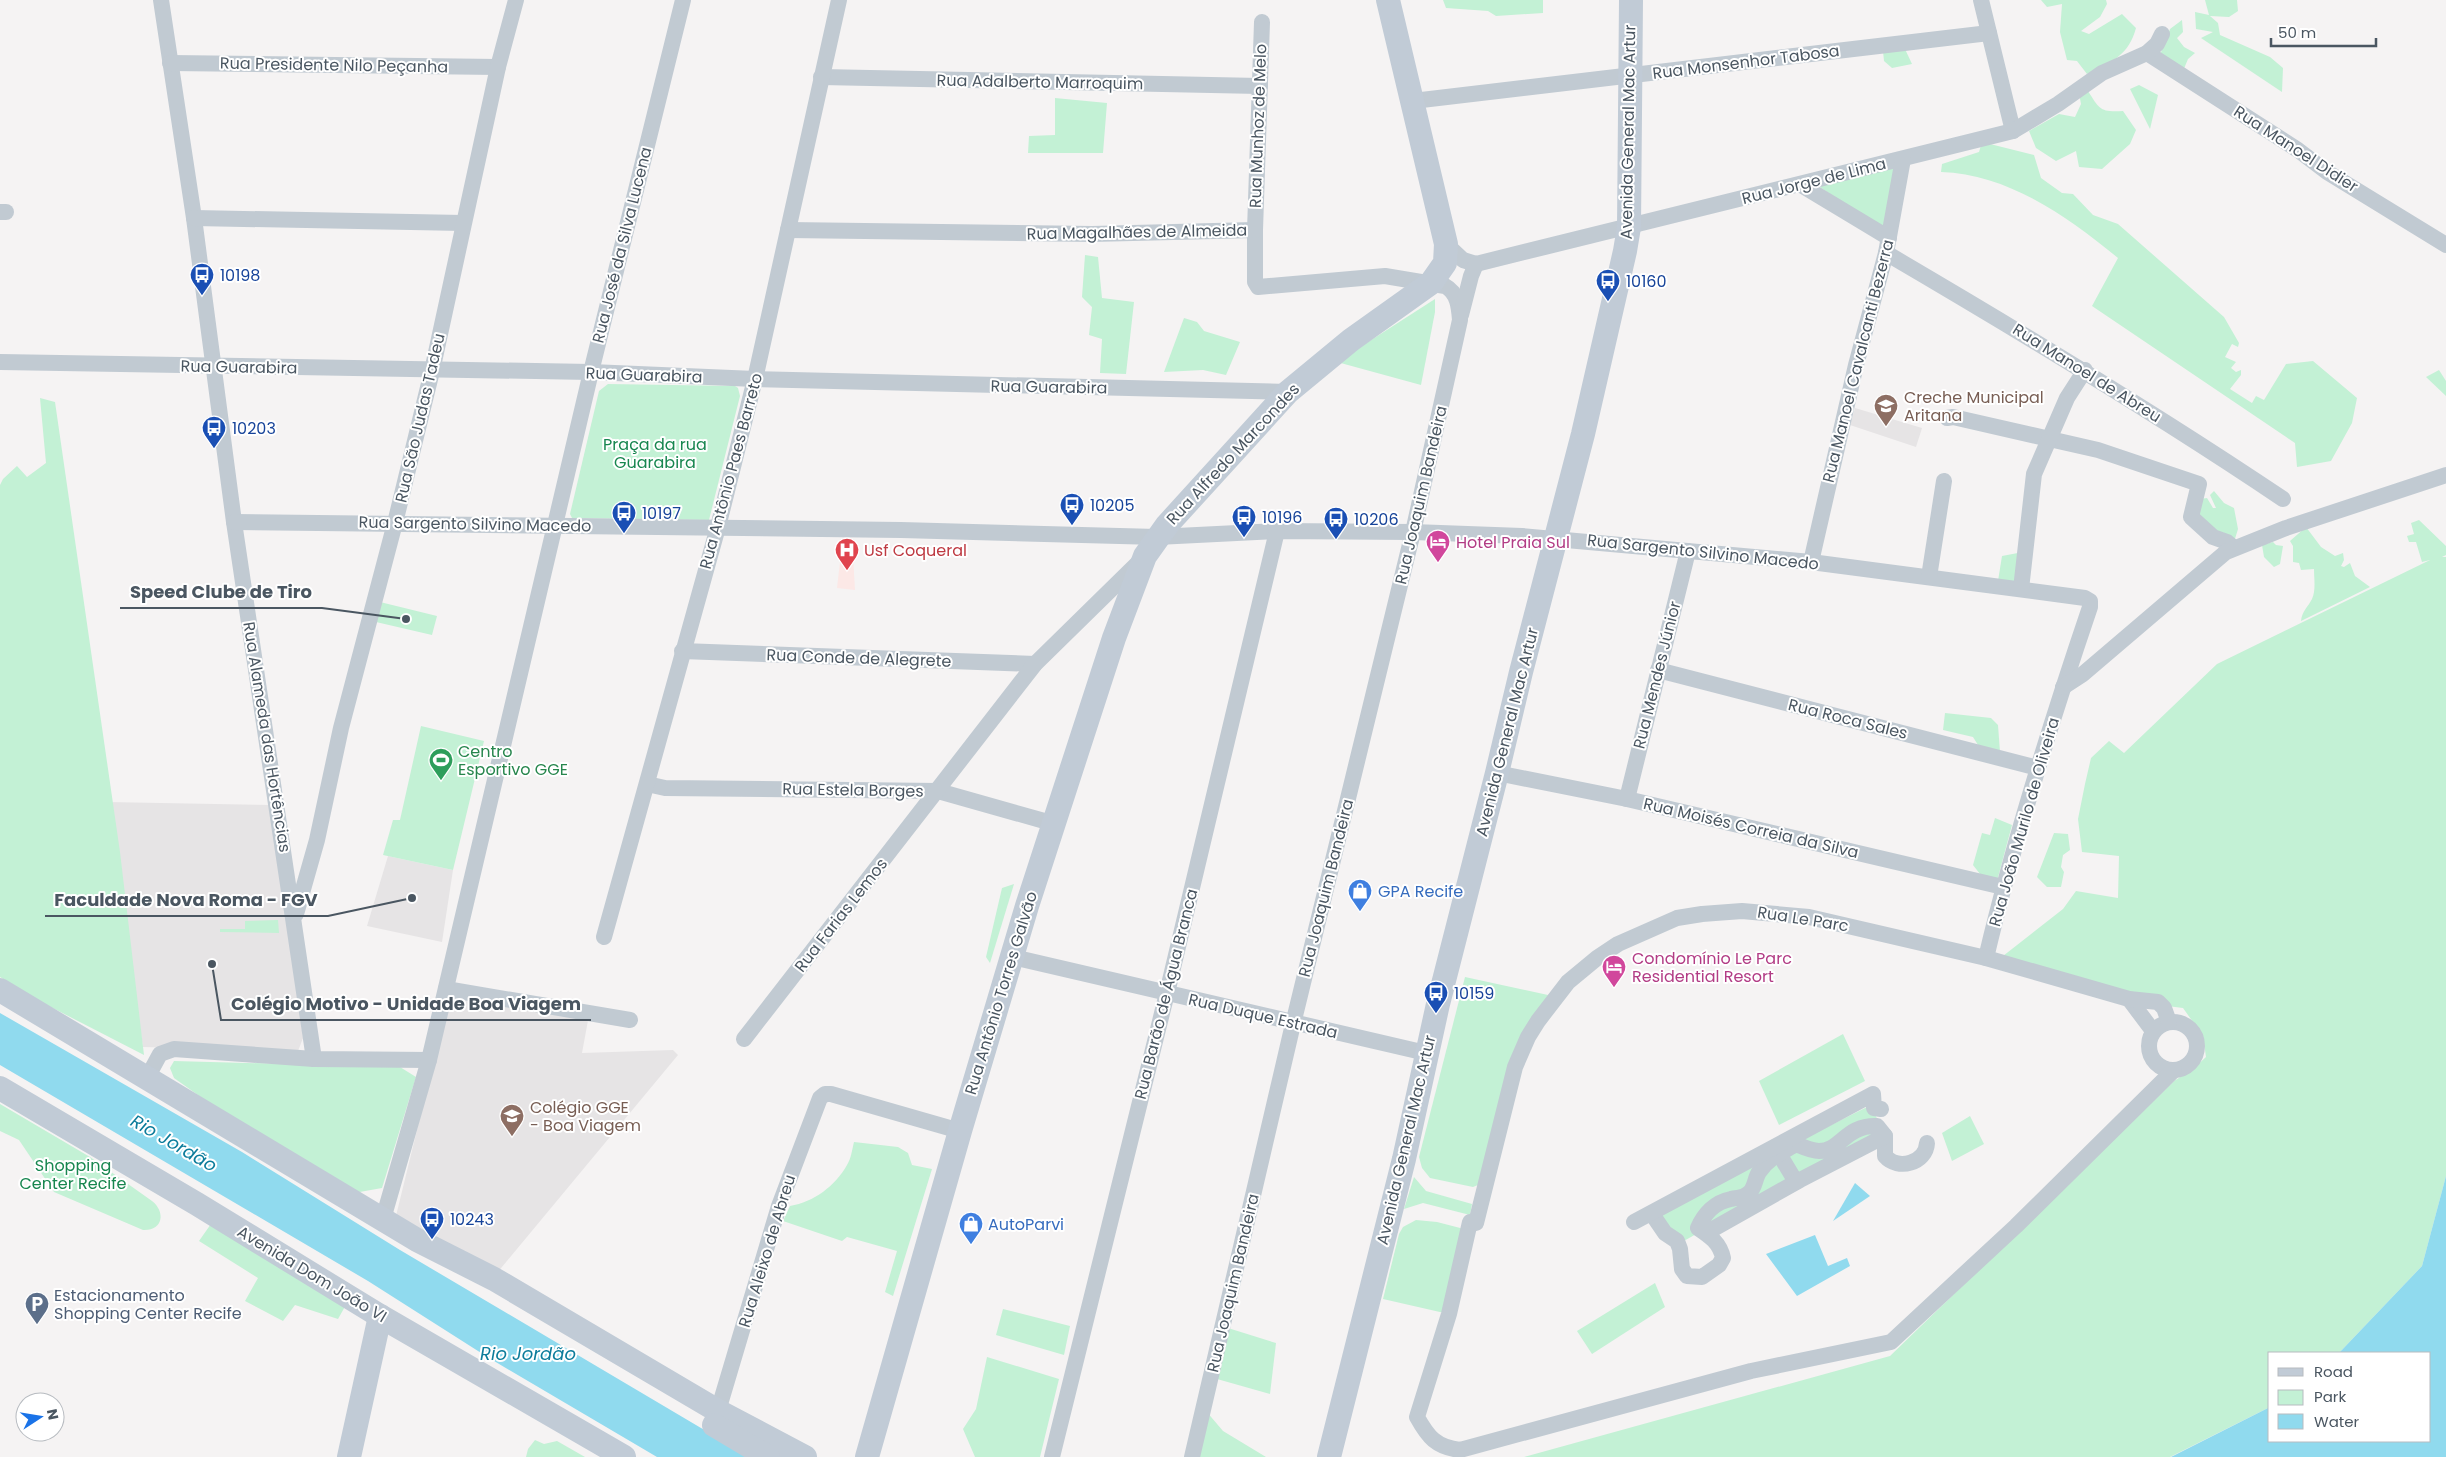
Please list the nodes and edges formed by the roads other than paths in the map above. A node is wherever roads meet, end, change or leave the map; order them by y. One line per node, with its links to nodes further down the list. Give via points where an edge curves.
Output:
1 (161, 0): 12 (street, Rua Alameda das Hortências)
2 (516, 0): 13 (street, Rua São Judas Tadeu)
3 (683, 0): 36 (street, Rua José da Silva Lucena)
4 (839, 0): 15 (street, Rua Antônio Paes Barreto)
5 (1388, 0): 17 (main road)
6 (1631, 0): 14 (main road, Avenida General Mac Artur)
7 (1981, 0): 9 (street)
8 (1262, 22): 16 (street, Rua Munhoz de Melo)
9 (1989, 33): 14 (street, Rua Monsenhor Tabosa); 18 (street)
10 (2162, 34): 11 (street, Rua Jorge de Lima)
11 (2147, 53): 18 (street, Rua Jorge de Lima, via 2102,73); 28 (street, Rua Manoel Didier)
12 (170, 63): 13 (street, Rua Presidente Nilo Peçanha); 21 (street, Rua Alameda das Hortências)
13 (498, 67): 22 (street, Rua São Judas Tadeu)
14 (1629, 76): 17 (street, Rua Monsenhor Tabosa); 23 (main road, Avenida General Mac Artur)
15 (821, 77): 16 (street, Rua Adalberto Marroquim); 24 (street, Rua Antônio Paes Barreto)
16 (1260, 86): 25 (street, Rua Munhoz de Melo)
17 (1413, 101): 26 (main road)
18 (2013, 131): 19 (street, Rua Jorge de Lima)
19 (1903, 159): 20 (street, Rua Jorge de Lima); 27 (street, Rua Manoel Cavalcanti Bezerra)
20 (1801, 185): 23 (street, Rua Jorge de Lima); 27 (street, Rua Manoel de Abreu)
21 (194, 218): 22 (street); 33 (street, Rua Alameda das Hortências)
22 (463, 224): 35 (street, Rua São Judas Tadeu)
23 (1629, 227): 29 (street, Rua Jorge de Lima); 50 (main road, Avenida General Mac Artur, via 1618,288)
24 (788, 230): 25 (street, Rua Magalhães de Almeida, via 1092,234); 37 (street, Rua Antônio Paes Barreto)
25 (1255, 230): 30 (street, Rua Magalhães de Almeida, via 1255,282 1258,287 1372,276)
26 (1446, 244): 29 (street, via 1463,260); 30 (main road, via 1445,263)
27 (1887, 245): 34 (street, Rua Manoel de Abreu); 54 (street, Rua Manoel Cavalcanti Bezerra, via 1853,374)
28 (2446, 245)
29 (1476, 264): 31 (street, Rua Joaquim Bandeira)
30 (1432, 283): 31 (street, Rua Joaquim Bandeira, via 1453,292); 38 (main road, Rua Alfredo Marcondes, via 1350,340)
31 (1460, 320): 49 (street, Rua Joaquim Bandeira)
32 (0, 362): 33 (street, Rua Guarabira)
33 (215, 367): 35 (street, Rua Guarabira); 44 (street, Rua Alameda das Hortências)
34 (2084, 370): 40 (street); 43 (street, Rua Manoel de Abreu)
35 (432, 371): 36 (street, Rua Guarabira); 45 (street, Rua São Judas Tadeu)
36 (591, 372): 37 (street, Rua Guarabira); 46 (street, Rua José da Silva Lucena)
37 (755, 380): 38 (street, Rua Guarabira); 47 (street, Rua Antônio Paes Barreto)
38 (1288, 392): 51 (main road, Rua Alfredo Marcondes)
39 (1947, 418): 40 (street)
40 (2048, 440): 52 (street, via 2124,458 2199,484 2191,517 2213,537); 56 (street, via 2034,474)
41 (2446, 475): 52 (street)
42 (1944, 481): 55 (street)
43 (2283, 499)
44 (234, 522): 45 (street, Rua Sargento Silvino Macedo); 69 (street, Rua Alameda das Hortências)
45 (395, 523): 46 (street, Rua Sargento Silvino Macedo); 69 (street, Rua São Judas Tadeu)
46 (554, 526): 47 (street, Rua Sargento Silvino Macedo); 73 (street, Rua José da Silva Lucena)
47 (718, 527): 51 (street, Rua Sargento Silvino Macedo); 58 (street, Rua Antônio Paes Barreto)
48 (1277, 531): 49 (street, Rua Sargento Silvino Macedo); 51 (street, Rua Sargento Silvino Macedo); 75 (street, Rua Barão de Água Branca)
49 (1413, 532): 50 (street, Rua Sargento Silvino Macedo); 79 (street, Rua Joaquim Bandeira)
50 (1557, 537): 53 (street, Rua Sargento Silvino Macedo); 63 (main road, Avenida General Mac Artur)
51 (1151, 546): 59 (street, Rua Alfredo Marcondes); 67 (main road, Rua Antônio Torres Galvão, via 1114,638)
52 (2234, 548): 61 (street, via 2221,555 2083,674)
53 (1688, 551): 54 (street, Rua Sargento Silvino Macedo); 60 (street, Rua Mendes Júnior)
54 (1811, 562): 55 (street, Rua Sargento Silvino Macedo)
55 (1929, 577): 56 (street, Rua Sargento Silvino Macedo)
56 (2021, 589): 57 (street, Rua Sargento Silvino Macedo)
57 (2090, 601): 61 (street, Rua João Murilo de Oliveira)
58 (682, 651): 59 (street, Rua Conde de Alegrete); 64 (street, Rua Antônio Paes Barreto)
59 (1035, 664): 65 (street, Rua Alfredo Marcondes)
60 (1658, 670): 62 (street, Rua Roca Sales); 66 (street, Rua Mendes Júnior)
61 (2063, 687): 62 (street, Rua João Murilo de Oliveira)
62 (2038, 768): 68 (street, Rua João Murilo de Oliveira)
63 (1497, 773): 66 (street, Rua Moisés Correia da Silva); 82 (main road, Avenida General Mac Artur)
64 (647, 784): 65 (street, Rua Estela Borges, via 665,788); 70 (street, Rua Antônio Paes Barreto)
65 (938, 791): 67 (street, Rua Estela Borges); 81 (street, Rua Farias Lemos)
66 (1627, 799): 68 (street, Rua Moisés Correia da Silva)
67 (1055, 824): 71 (main road, Rua Antônio Torres Galvão)
68 (2003, 887): 72 (street, Rua João Murilo de Oliveira)
69 (294, 922): 83 (street, Rua Alameda das Hortências)
70 (604, 937)
71 (1013, 957): 75 (street, Rua Duque Estrada); 89 (main road, Rua Antônio Torres Galvão)
72 (1986, 958): 76 (street, Rua Le Parc); 85 (street, Rua Le Parc, via 1809,917 1742,911 1677,918 1618,944 1568,982 1528,1037 1515,1067 1418,1418 1428,1437 1448,1448 1460,1450 1751,1372 1891,1342 2016,1226)
73 (446, 989): 77 (street); 84 (street, Rua José da Silva Lucena)
74 (0, 990): 86 (main road)
75 (1167, 993): 79 (street, Rua Duque Estrada); 106 (street, Rua Barão de Água Branca)
76 (2129, 999): 78 (street, Rua Le Parc, via 2158,1002); 80 (street)
77 (630, 1020)
78 (2169, 1022): 80 (street); 85 (street, via 2189,1027 2197,1042 2194,1058 2188,1065)
79 (1293, 1024): 82 (street, Rua Duque Estrada); 107 (street, Rua Joaquim Bandeira)
80 (2153, 1031): 85 (street, via 2149,1038 2150,1054 2159,1066)
81 (744, 1039)
82 (1426, 1053): 108 (main road, Avenida General Mac Artur, via 1404,1159)
83 (314, 1058): 84 (street); 86 (street, via 174,1049 160,1054)
84 (429, 1060): 95 (street, Rua José da Silva Lucena)
85 (2174, 1070)
86 (147, 1078): 95 (main road)
87 (0, 1088): 99 (main road, Avenida Dom João VI)
88 (1881, 1109): 92 (street, via 1874,1108 1873,1094)
89 (960, 1131): 100 (street, Rua Aleixo de Abreu, via 831,1094 820,1098 779,1206); 105 (main road, Rua Antônio Torres Galvão)
90 (1885, 1136): 91 (street, via 1885,1156 1890,1162 1900,1164 1923,1157); 92 (street, via 1877,1126 1867,1125 1850,1132 1833,1148 1818,1151 1796,1144); 93 (street)
91 (1927, 1143)
92 (1776, 1151): 93 (street); 94 (street); 97 (street, via 1759,1172 1750,1192 1704,1214 1698,1228)
93 (1796, 1182): 97 (street)
94 (1652, 1214): 96 (street); 97 (street, via 1665,1233 1677,1241 1682,1269 1687,1276 1702,1277 1723,1258 1712,1236)
95 (383, 1219): 98 (main road)
96 (1634, 1222)
97 (1706, 1233)
98 (532, 1302): 100 (main road); 103 (main road, via 570,1334)
99 (380, 1316): 101 (main road); 102 (main road, Avenida Dom João VI)
100 (718, 1411): 104 (main road)
101 (349, 1457)
102 (624, 1457)
103 (768, 1457)
104 (805, 1457)
105 (867, 1457)
106 (1052, 1457)
107 (1192, 1457)
108 (1329, 1457)

